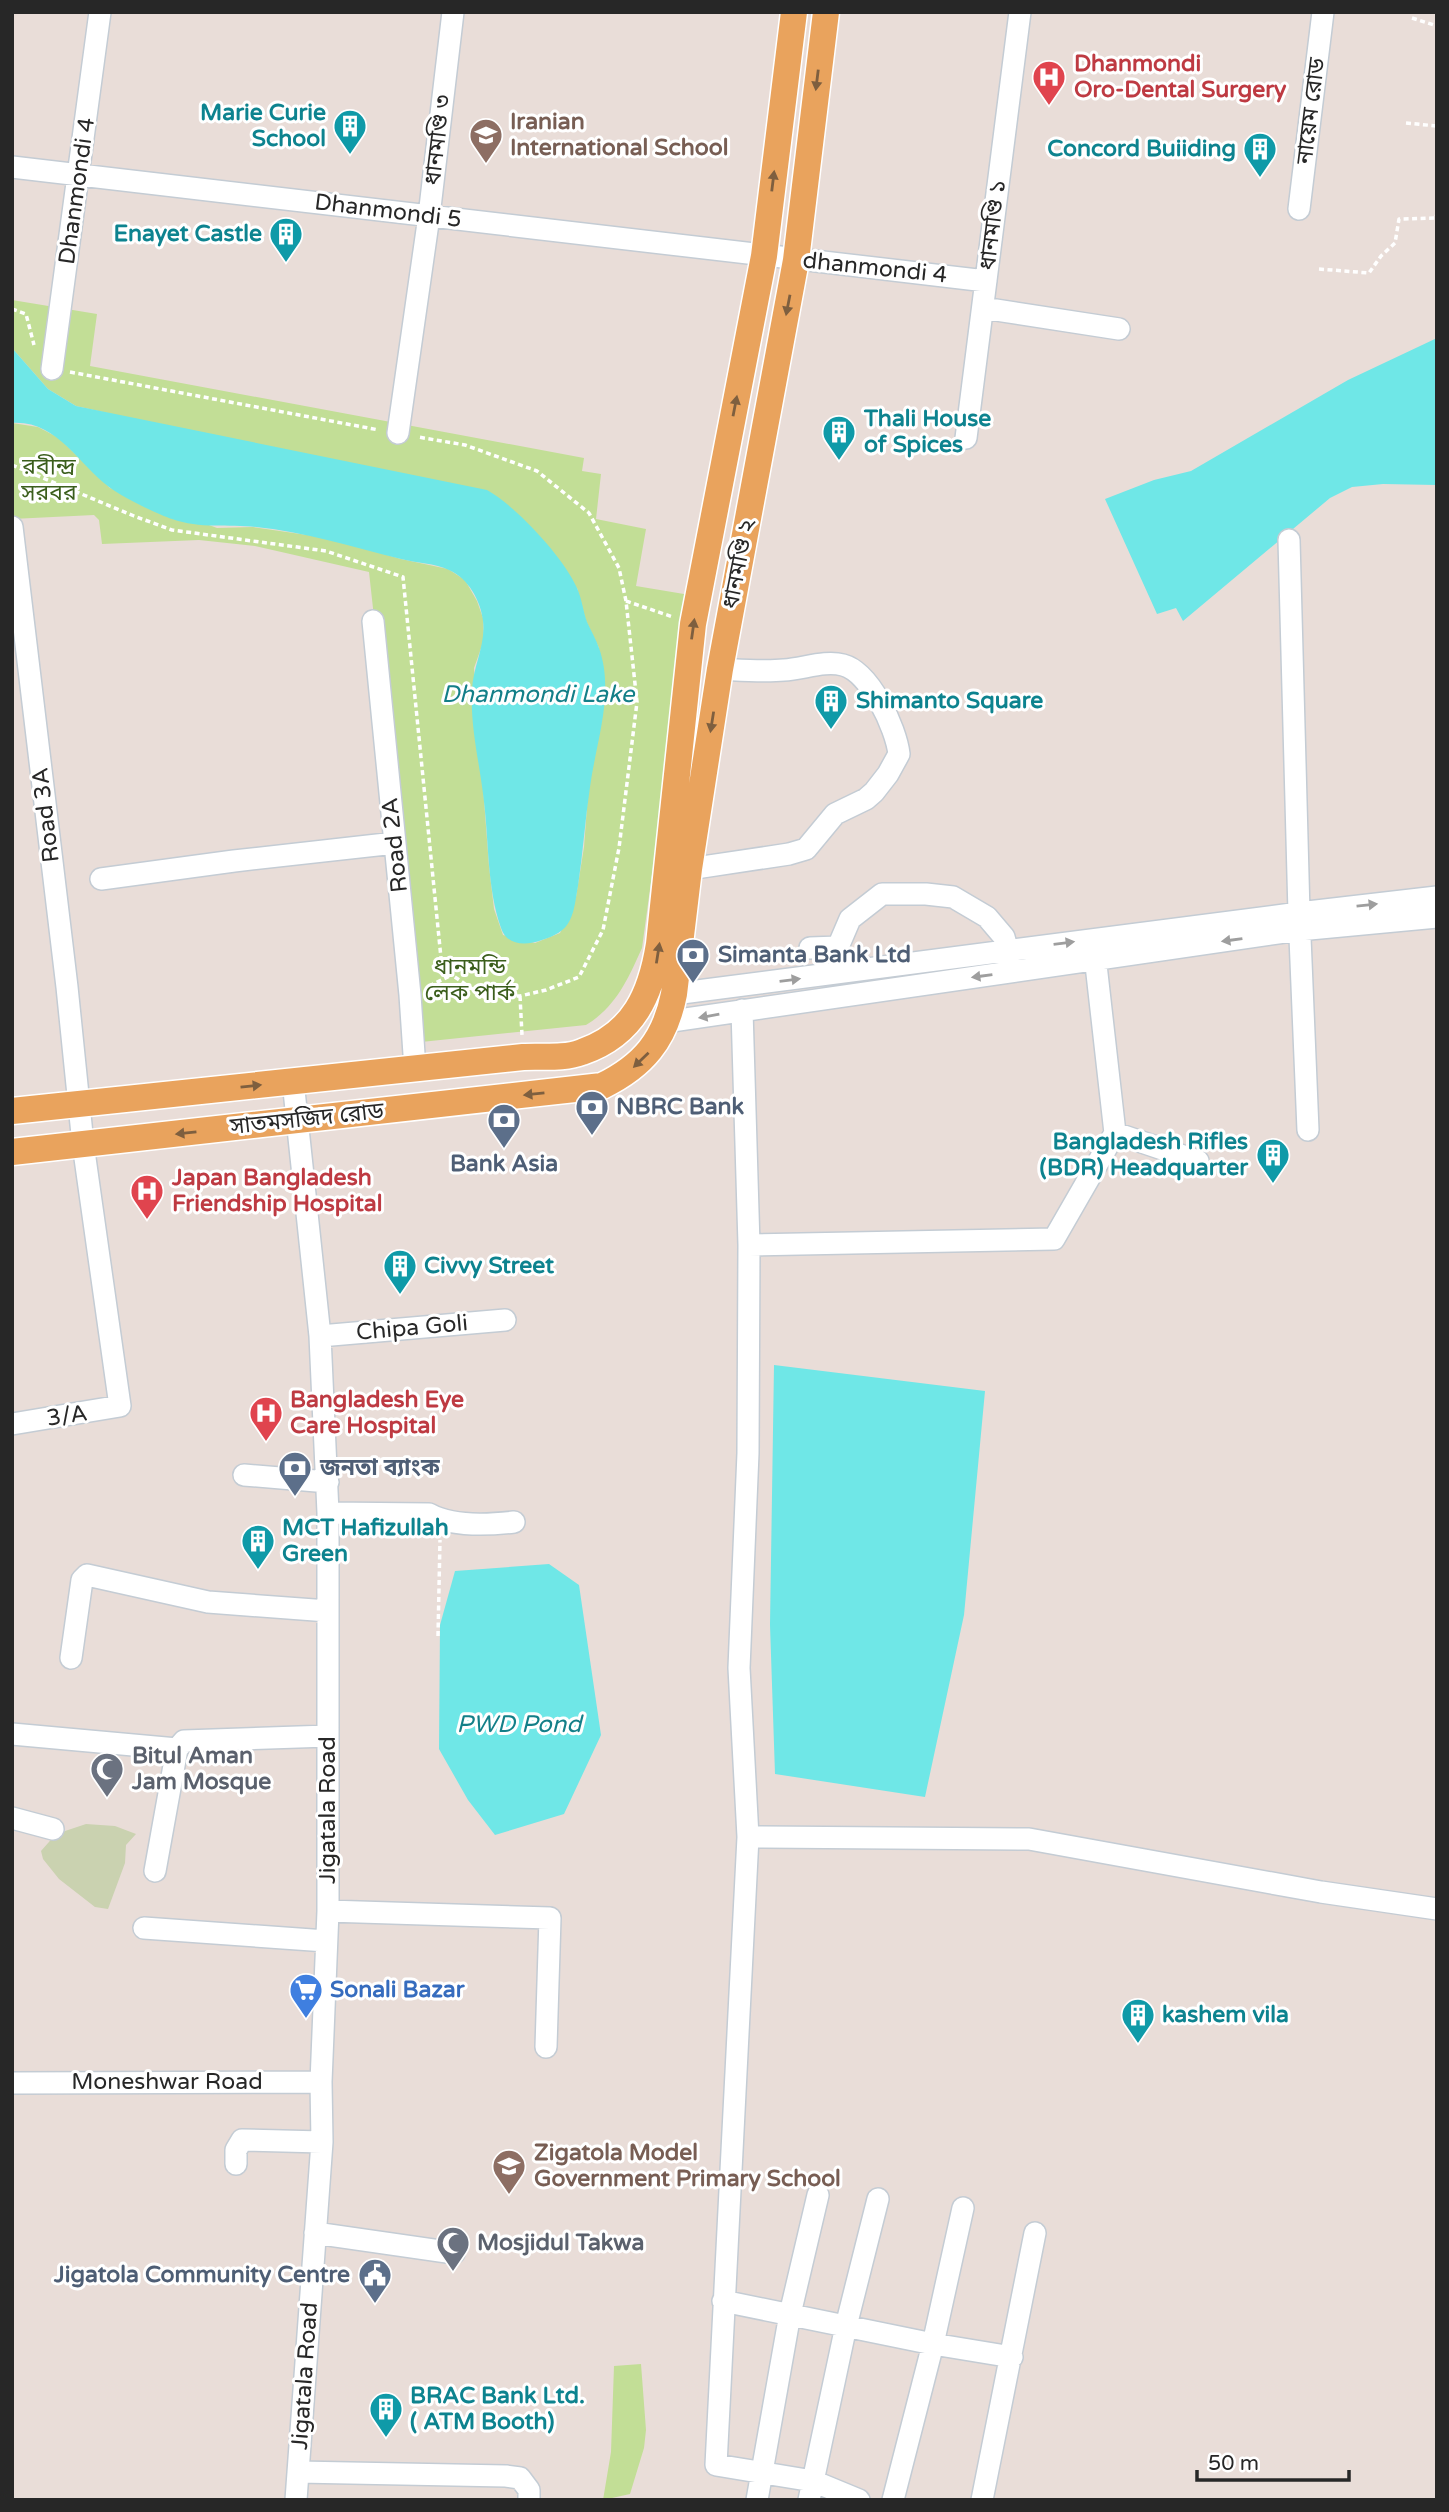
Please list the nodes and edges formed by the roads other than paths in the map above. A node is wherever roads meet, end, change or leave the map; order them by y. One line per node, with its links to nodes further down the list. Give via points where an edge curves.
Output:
1 (100, 12): 8 (street, Dhanmondi 4)
2 (453, 12): 10 (street, ধানমণ্ডি ৩)
3 (794, 12): 11 (main road, ধানমণ্ডি ২, one-way to 3)
4 (825, 12): 12 (main road, ধানমণ্ডি ২, one-way to 12)
5 (1020, 12): 13 (street, ধানমণ্ডি ১)
6 (1323, 12): 9 (street, নায়েম রোড)
7 (12, 167): 8 (street, Dhanmondi 5)
8 (80, 174): 10 (street, Dhanmondi 5); 16 (street, Dhanmondi 4)
9 (1299, 209)
10 (429, 216): 11 (street, Dhanmondi 5); 17 (street, ধানমণ্ডি ৩)
11 (764, 256): 12 (street, dhanmondi 4); 34 (main road, ধানমণ্ডি ২, one-way to 11, via 659,944 693,624)
12 (796, 260): 13 (street, dhanmondi 4); 22 (main road, ধানমণ্ডি ২, one-way to 22)
13 (986, 281): 14 (street, ধানমণ্ডি ১)
14 (982, 308): 15 (street); 18 (street, ধানমণ্ডি ১)
15 (1119, 329)
16 (52, 369)
17 (398, 433)
18 (966, 438)
19 (12, 527): 41 (street, Road 3A)
20 (1289, 540): 28 (street)
21 (373, 621): 23 (street, Road 2A)
22 (720, 669): 24 (main road, ধানমণ্ডি ২, one-way to 24); 24 (street, via 768,671 846,665 879,701 891,723 898,754 874,792 835,814 806,849)
23 (395, 843): 25 (street); 38 (street, Road 2A)
24 (690, 869): 33 (main road, ধানমণ্ডি ২)
25 (102, 879)
26 (1437, 897): 28 (street, one-way to 26)
27 (1437, 917): 28 (street)
28 (1299, 922): 30 (street); 44 (street)
29 (810, 948): 31 (street, via 838,947 850,919 883,894 926,894 953,898 987,917 1004,937)
30 (1094, 949): 31 (street, one-way to 30); 32 (street); 45 (street)
31 (1008, 950): 32 (street); 33 (street, one-way to 31)
32 (1013, 972): 35 (street, one-way to 35)
33 (674, 994): 34 (main road); 36 (main road, ধানমণ্ডি ২)
34 (644, 1001): 36 (main road); 37 (main road, ধানমণ্ডি ২, via 624,1026)
35 (743, 1010): 36 (street, one-way to 36); 49 (street)
36 (665, 1022): 40 (main road, ধানমণ্ডি ২, one-way to 40, via 637,1066)
37 (596, 1046): 38 (main road, সাতমসজিদ রোড, via 562,1056)
38 (415, 1069): 39 (main road, সাতমসজিদ রোড)
39 (293, 1082): 41 (main road, সাতমসজিদ রোড, one-way to 39); 43 (street, Jigatala Road)
40 (602, 1086): 43 (main road, সাতমসজিদ রোড, one-way to 43)
41 (78, 1104): 42 (main road, সাতমসজিদ রোড); 46 (street, Road 3A)
42 (12, 1111)
43 (298, 1120): 46 (main road, সাতমসজিদ রোড, one-way to 46); 51 (street, Jigatala Road)
44 (1308, 1130)
45 (1115, 1133): 48 (street); 49 (street, via 1054,1239)
46 (83, 1144): 47 (main road, সাতমসজিদ রোড); 52 (street, Road 3A)
47 (12, 1152)
48 (1198, 1161)
49 (749, 1245): 65 (street, via 748,1453 738,1668)
50 (505, 1320): 51 (street, Chipa Goli)
51 (320, 1336): 55 (street, Jigatala Road)
52 (120, 1406): 53 (street, 3/A)
53 (12, 1424)
54 (243, 1475): 55 (street)
55 (328, 1482): 56 (street, Jigatala Road)
56 (328, 1513): 57 (street, via 429,1514 441,1520); 58 (street, Jigatala Road)
57 (514, 1522)
58 (328, 1611): 59 (street, via 208,1602 87,1575 82,1580); 61 (street, Jigatala Road)
59 (71, 1658)
60 (12, 1734): 62 (street)
61 (328, 1736): 62 (street, via 184,1741); 68 (street, Jigatala Road)
62 (177, 1749): 66 (street)
63 (12, 1818): 64 (street)
64 (53, 1829)
65 (748, 1837): 67 (street, via 1029,1839); 82 (street)
66 (155, 1871)
67 (1437, 1909)
68 (328, 1911): 70 (street, Jigatala Road); 71 (street, via 550,1919)
69 (144, 1928): 70 (street)
70 (326, 1941): 72 (street, Jigatala Road)
71 (546, 2047)
72 (321, 2082): 73 (street, Moneshwar Road); 74 (street, Jigatala Road)
73 (12, 2083)
74 (322, 2142): 75 (street, via 242,2140); 79 (street, Jigatala Road)
75 (236, 2164)
76 (818, 2195): 83 (street)
77 (878, 2199): 84 (street)
78 (963, 2208): 85 (street)
79 (315, 2233): 81 (street); 88 (street, Jigatala Road)
80 (1035, 2233): 86 (street)
81 (454, 2253)
82 (723, 2301): 83 (street); 87 (street, via 716,2465)
83 (790, 2314): 84 (street); 87 (street)
84 (846, 2326): 85 (street); 89 (street)
85 (933, 2344): 86 (street); 94 (street)
86 (1012, 2357): 95 (street)
87 (763, 2471): 89 (street); 92 (street)
88 (298, 2472): 90 (street, Jigatala Road); 91 (street, via 506,2476 520,2478 529,2490)
89 (811, 2491): 93 (street)
90 (296, 2500)
91 (529, 2500)
92 (757, 2500)
93 (859, 2500)
94 (892, 2500)
95 (982, 2500)

